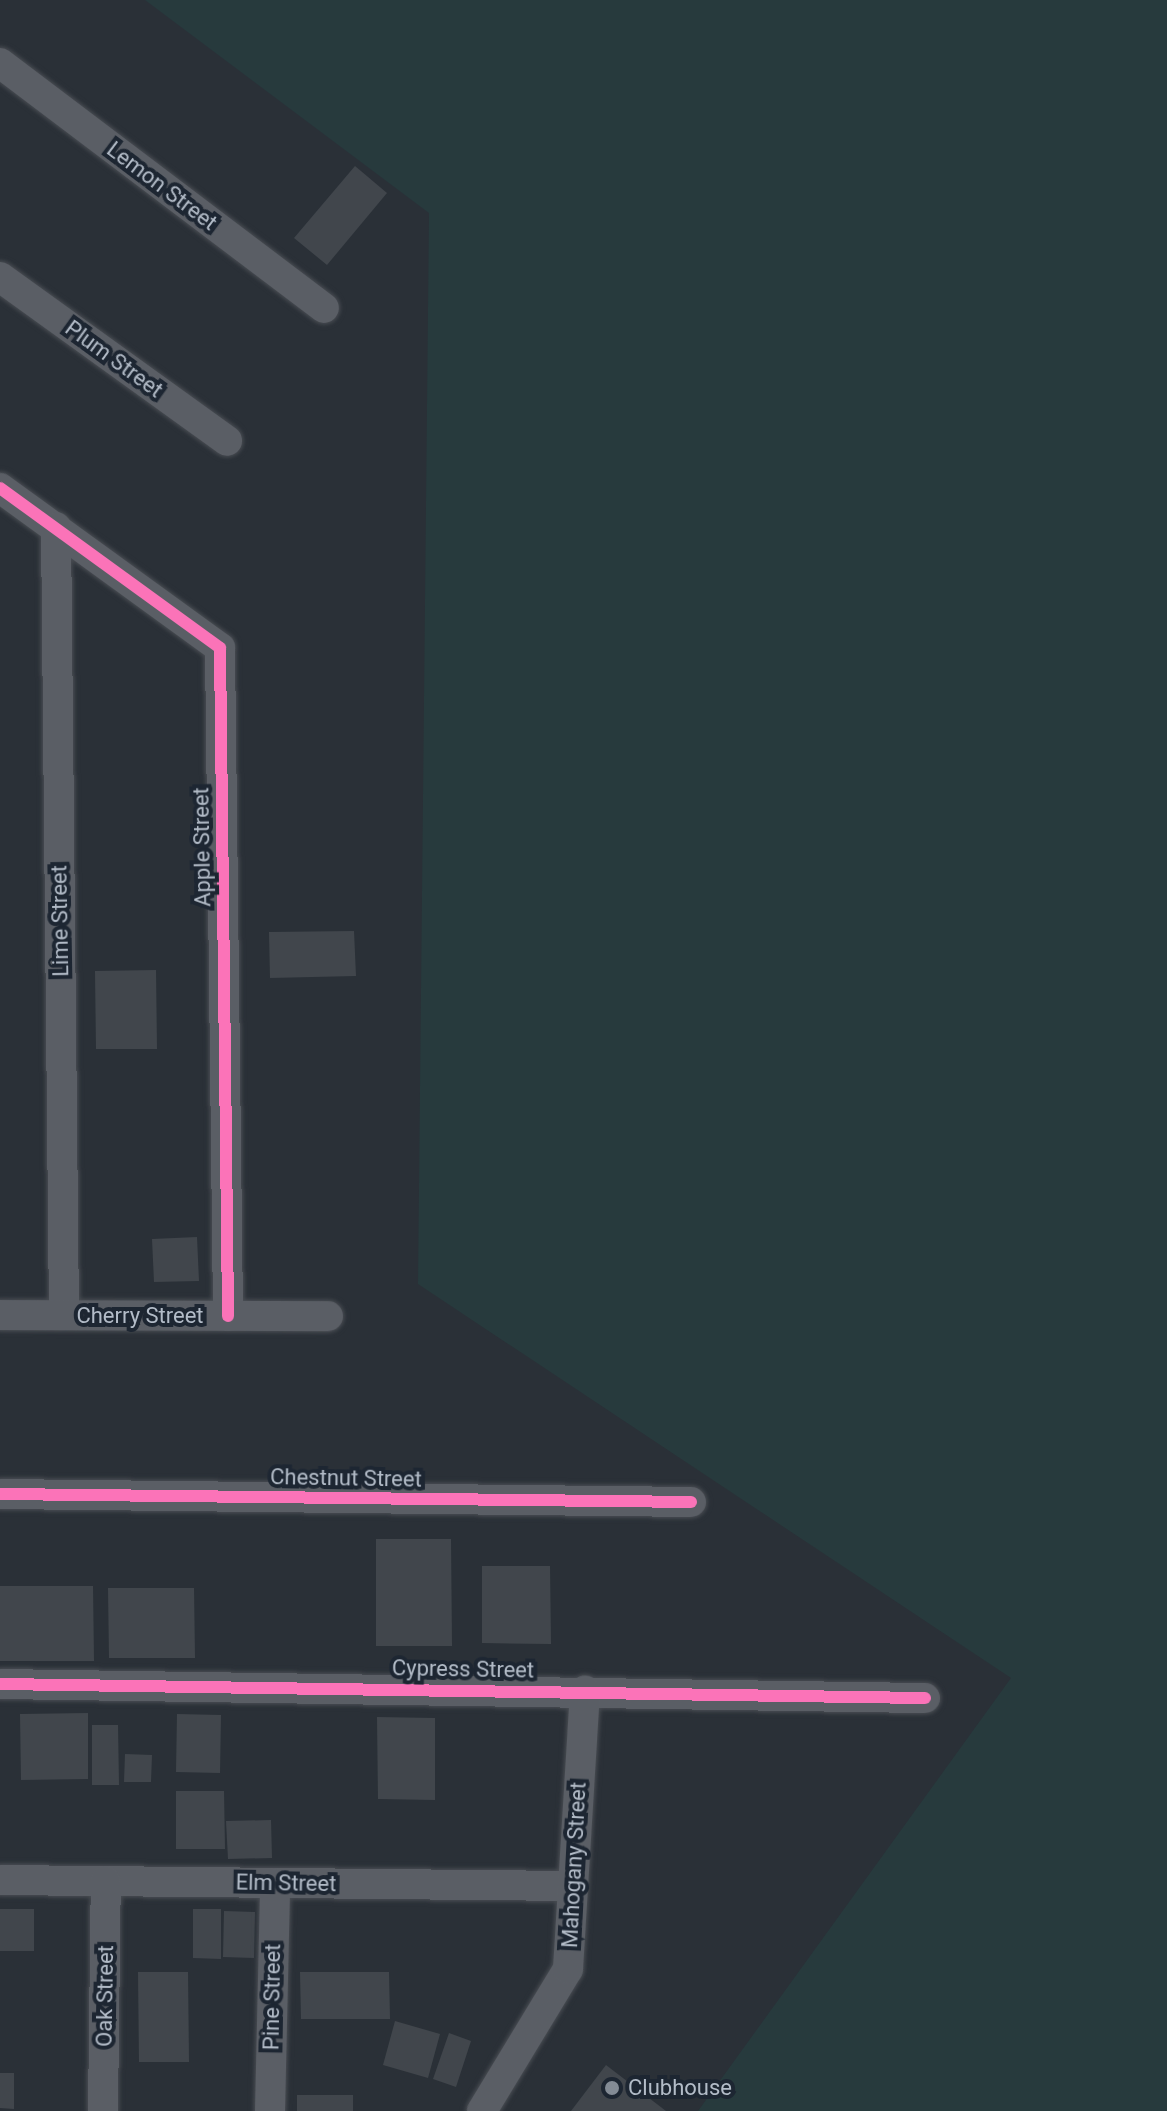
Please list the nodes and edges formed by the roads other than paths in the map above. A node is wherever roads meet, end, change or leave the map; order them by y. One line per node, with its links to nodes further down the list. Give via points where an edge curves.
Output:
1 (0, 63): 3 (street, Lemon Street)
2 (0, 277): 4 (street, Plum Street)
3 (324, 308)
4 (227, 441)
5 (0, 488): 6 (street, Apple Street)
6 (56, 527): 8 (street, Lime Street); 9 (street, Apple Street, via 220,648)
7 (0, 1315): 8 (street, Cherry Street)
8 (64, 1315): 9 (street, Cherry Street)
9 (228, 1316): 10 (street, Cherry Street)
10 (328, 1316)
11 (0, 1494): 12 (street, Chestnut Street)
12 (691, 1502)
13 (0, 1684): 14 (street, Cypress Street)
14 (585, 1691): 15 (street, Cypress Street); 19 (street, Mahogany Street)
15 (925, 1698)
16 (0, 1880): 17 (street, Elm Street)
17 (106, 1881): 18 (street, Elm Street); 20 (street, Oak Street)
18 (275, 1883): 19 (street, Elm Street); 21 (street, Pine Street)
19 (572, 1886): 22 (street, Mahogany Street, via 568,1969)
20 (103, 2111)
21 (270, 2111)
22 (482, 2111)

